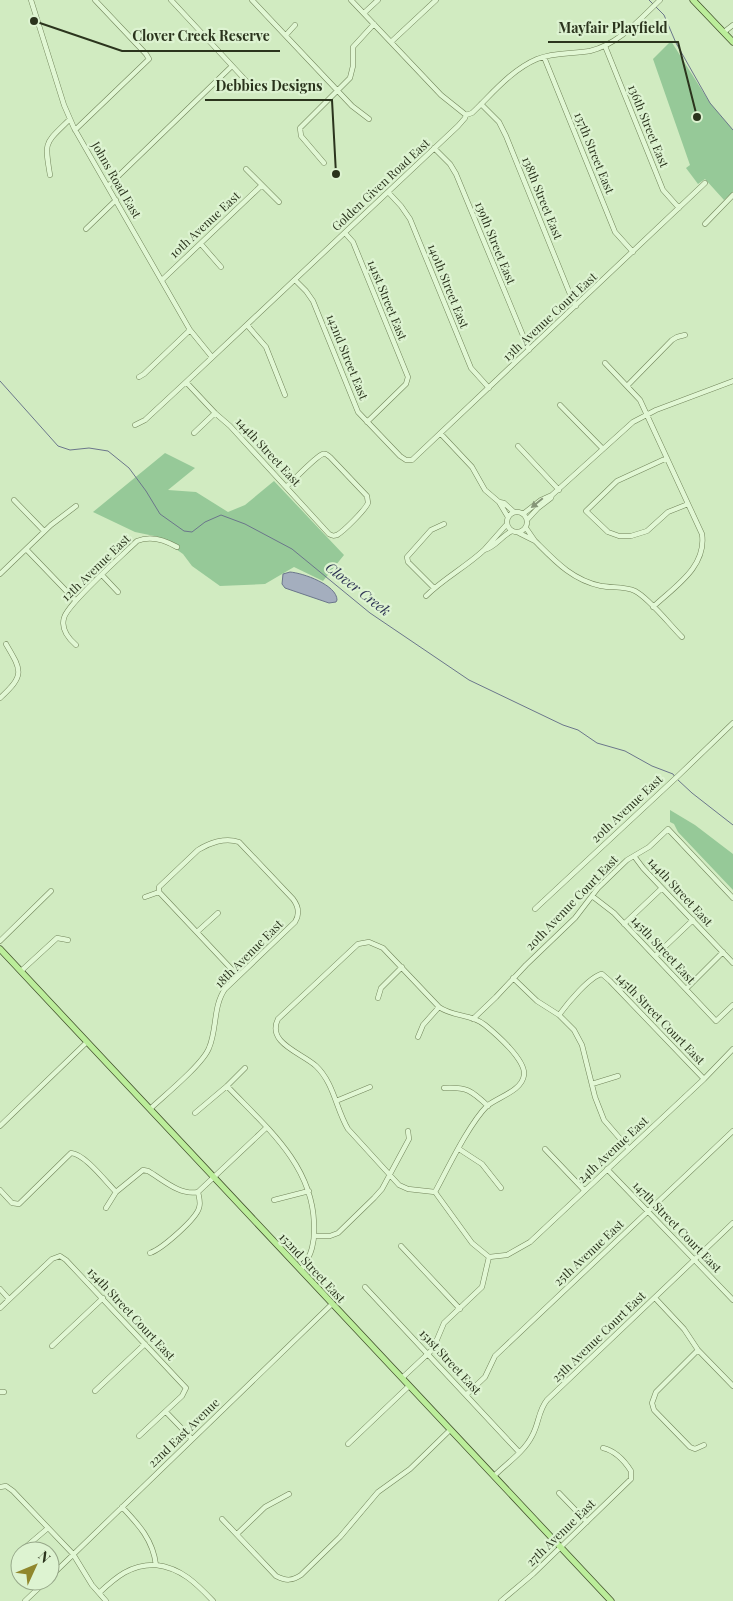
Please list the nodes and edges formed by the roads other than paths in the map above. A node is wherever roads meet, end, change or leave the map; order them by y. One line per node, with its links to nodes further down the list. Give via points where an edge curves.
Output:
1 (31, 0): 25 (street, Johns Road East)
2 (95, 0): 27 (street, via 149,59)
3 (171, 0): 20 (street)
4 (252, 0): 15 (street)
5 (351, 0): 10 (street)
6 (378, 0): 10 (street)
7 (436, 0): 16 (street)
8 (660, 0): 18 (street, Golden Given Road East, via 620,37)
9 (693, 0): 14 (main road)
10 (364, 14): 11 (street)
11 (374, 24): 16 (street); 22 (street, via 354,44 352,74)
12 (295, 25): 15 (street)
13 (733, 25): 14 (street)
14 (724, 32): 17 (main road)
15 (286, 35): 22 (street)
16 (391, 42): 24 (street, via 441,95)
17 (733, 42)
18 (605, 46): 19 (street, Golden Given Road East); 39 (street, 136th Street East, via 663,190)
19 (544, 57): 23 (street, Golden Given Road East, via 518,70); 44 (street, 137th Street East, via 615,232)
20 (232, 66): 21 (street); 34 (street)
21 (250, 85)
22 (338, 91): 26 (street); 29 (street, via 301,125 300,133)
23 (481, 104): 24 (street, Golden Given Road East); 48 (street, 138th Street East, via 499,122 506,136)
24 (466, 115): 28 (street, Golden Given Road East)
25 (70, 119): 27 (street, Johns Road East); 31 (street, via 48,144 46,154)
26 (369, 119)
27 (76, 130): 34 (street, Johns Road East)
28 (434, 148): 35 (street, Golden Given Road East); 52 (street, 139th Street East, via 456,174)
29 (324, 164)
30 (246, 169): 33 (street)
31 (50, 175)
32 (705, 183): 39 (street, 13th Avenue Court East)
33 (262, 185): 38 (street); 43 (street, 10th Avenue East)
34 (108, 186): 37 (street, Johns Road East)
35 (388, 192): 42 (street, Golden Given Road East); 59 (street, 140th Street East, via 410,219 470,368)
36 (733, 195): 40 (street)
37 (116, 200): 41 (street); 46 (street, Johns Road East)
38 (279, 202)
39 (680, 208): 44 (street, 13th Avenue Court East)
40 (705, 224)
41 (86, 229)
42 (344, 233): 47 (street, Golden Given Road East); 64 (street, 141st Street East, via 353,242 408,377 406,384)
43 (201, 244): 45 (street); 46 (street, 10th Avenue East)
44 (633, 252): 48 (street, 13th Avenue Court East)
45 (221, 267)
46 (162, 280): 50 (street, Johns Road East)
47 (294, 280): 49 (street, Golden Given Road East); 64 (street, 142nd Street East, via 313,301 356,408)
48 (576, 306): 52 (street, 13th Avenue Court East)
49 (246, 325): 53 (street, Golden Given Road East); 60 (street, via 266,347)
50 (190, 330): 53 (street, Johns Road East); 55 (street)
51 (685, 335): 58 (street, via 672,340)
52 (529, 350): 59 (street, 13th Avenue Court East)
53 (212, 357): 57 (street, Golden Given Road East)
54 (605, 362): 58 (street)
55 (139, 377)
56 (733, 381): 63 (street)
57 (186, 382): 62 (street, 144th Street East); 65 (street, Golden Given Road East, via 145,420)
58 (627, 386): 63 (street)
59 (489, 388): 67 (street, 13th Avenue Court East)
60 (285, 395)
61 (560, 405): 69 (street)
62 (215, 413): 66 (street); 72 (street, 144th Street East)
63 (647, 414): 69 (street, via 626,426); 70 (street)
64 (367, 422): 71 (street, 142nd Street East)
65 (135, 425)
66 (194, 433)
67 (441, 434): 71 (street, 13th Avenue Court East, via 415,458); 76 (street, via 472,467 485,490)
68 (518, 446): 73 (street)
69 (603, 449): 73 (street)
70 (667, 458): 77 (street); 77 (street, via 617,481 586,511 608,532 631,536 647,531 668,512)
71 (406, 460)
72 (286, 487): 72 (street, 144th Street East, via 333,536 368,505 367,496 325,454)
73 (559, 490): 74 (street)
74 (552, 495): 80 (street, one-way to 80); 82 (street)
75 (14, 500): 87 (street)
76 (499, 502): 79 (street); 81 (street)
77 (688, 504): 99 (street, via 702,534 700,559 693,570)
78 (76, 506): 87 (street)
79 (514, 512): 80 (street); 81 (street)
80 (523, 514): 82 (street)
81 (508, 517): 84 (street)
82 (527, 520): 85 (street)
83 (444, 524): 95 (street, via 431,530 407,557 408,562)
84 (507, 524): 86 (street); 92 (street)
85 (526, 528): 88 (street); 89 (street)
86 (512, 531): 88 (street); 92 (street)
87 (44, 532): 91 (street)
88 (518, 533): 89 (street)
89 (535, 541): 99 (street, via 569,574 590,583 635,591)
90 (177, 547): 94 (street, 12th Avenue East, via 163,540 144,538)
91 (26, 550): 93 (street); 98 (street)
92 (484, 550): 95 (street)
93 (0, 574)
94 (102, 576): 96 (street); 98 (street, 12th Avenue East)
95 (434, 588): 97 (street)
96 (118, 592)
97 (426, 596)
98 (75, 600): 102 (street, 12th Avenue East, via 63,622)
99 (653, 607): 100 (street)
100 (682, 637)
101 (6, 644): 103 (street, via 19,672 16,681)
102 (76, 645)
103 (0, 698)
104 (733, 723): 112 (street, 20th Avenue East)
105 (634, 856): 106 (street, 144th Street East); 109 (street, 20th Avenue Court East); 111 (street, 20th Avenue Court East, via 649,847 668,828)
106 (662, 888): 114 (street, 144th Street East); 115 (street)
107 (51, 892): 118 (street)
108 (159, 892): 110 (street); 116 (street); 125 (street, 18th Avenue East, via 159,887 201,848 225,840 239,842 293,899 299,909 295,922)
109 (592, 896): 115 (street, 145th Street East); 126 (street, 20th Avenue Court East, via 575,918)
110 (145, 897)
111 (733, 898)
112 (535, 909)
113 (218, 913): 116 (street)
114 (693, 920): 120 (street, 144th Street East); 121 (street)
115 (624, 924): 121 (street, 145th Street East)
116 (198, 932): 125 (street)
117 (68, 940): 124 (street, via 57,938)
118 (0, 941)
119 (1, 950): 124 (main road, 152nd Street East)
120 (723, 952): 122 (street, 144th Street East); 127 (street)
121 (655, 956): 127 (street, 145th Street East)
122 (733, 962)
123 (402, 967): 128 (street, via 381,988); 130 (street); 143 (street, via 383,948 370,942 362,943 277,1022 279,1040 322,1072)
124 (22, 971): 134 (main road, 152nd Street East)
125 (238, 976): 145 (street, 18th Avenue East, via 222,993 208,1051)
126 (513, 978): 131 (street, via 537,1001); 132 (street, 20th Avenue Court East)
127 (686, 989): 129 (street, 145th Street East, via 716,1021)
128 (378, 998)
129 (733, 1005)
130 (439, 1007): 132 (street); 133 (street)
131 (559, 1015): 138 (street, 145th Street Court East, via 595,976 602,974); 139 (street, via 579,1039)
132 (473, 1019): 144 (street, via 490,1029 522,1063 524,1076 520,1084)
133 (418, 1036)
134 (87, 1042): 145 (main road, 152nd Street East); 147 (street)
135 (733, 1049): 138 (street, 24th Avenue East)
136 (245, 1068): 140 (street)
137 (618, 1076): 139 (street)
138 (704, 1079): 153 (street, 24th Avenue East)
139 (592, 1084): 153 (street, via 604,1120)
140 (228, 1086): 146 (street); 148 (street)
141 (370, 1087): 143 (street)
142 (444, 1088): 144 (street, via 470,1090)
143 (336, 1101): 155 (street, via 348,1129)
144 (488, 1106): 151 (street)
145 (150, 1109): 156 (main road, 152nd Street East)
146 (195, 1113)
147 (0, 1126)
148 (266, 1128): 156 (street); 160 (street, via 294,1160)
149 (408, 1131): 155 (street, via 409,1139)
150 (733, 1131): 166 (street, 25th Avenue East)
151 (459, 1149): 157 (street, via 482,1164); 163 (street)
152 (545, 1149): 159 (street)
153 (629, 1149): 154 (street, 24th Avenue East)
154 (607, 1169): 159 (street, 24th Avenue East); 166 (street, 147th Street Court East)
155 (389, 1176): 163 (street, via 403,1188); 168 (street, via 374,1198 338,1233)
156 (214, 1178): 162 (street); 173 (main road, 152nd Street East)
157 (501, 1188)
158 (0, 1190): 161 (street, via 12,1203 19,1204 71,1153 84,1159)
159 (584, 1190): 171 (street, 24th Avenue East, via 530,1242 514,1252)
160 (309, 1191): 164 (street); 168 (street)
161 (116, 1192): 162 (street, via 145,1170 183,1190); 165 (street)
162 (198, 1192): 170 (street, via 200,1204 196,1214 161,1248)
163 (435, 1192): 171 (street, via 475,1246)
164 (274, 1200)
165 (106, 1208)
166 (648, 1211): 172 (street, 147th Street Court East); 191 (street, 25th Avenue East, via 494,1356 486,1376)
167 (733, 1223): 172 (street, 25th Avenue Court East)
168 (315, 1236): 173 (street, via 310,1257)
169 (401, 1246): 182 (street)
170 (150, 1253)
171 (489, 1257): 182 (street, via 482,1287)
172 (695, 1260): 177 (street, 25th Avenue Court East); 179 (street, 147th Street Court East)
173 (301, 1270): 180 (main road, 152nd Street East)
174 (365, 1287): 186 (street, 151st Street East)
175 (0, 1289): 178 (street)
176 (103, 1298): 178 (street, 154th Street Court East, via 60,1256 52,1259); 183 (street, 154th Street Court East); 184 (street)
177 (655, 1298): 185 (street, via 684,1329); 199 (street, 25th Avenue Court East, via 547,1400 533,1435)
178 (9, 1299): 181 (street)
179 (733, 1300)
180 (332, 1304): 187 (main road, 152nd Street East); 195 (street, 22nd East Avenue)
181 (0, 1308)
182 (460, 1309): 186 (street, via 441,1328 437,1343)
183 (145, 1344): 190 (street); 192 (street, 154th Street Court East, via 186,1388)
184 (52, 1346)
185 (698, 1350): 189 (street); 197 (street, via 656,1392 652,1403 654,1410 690,1447)
186 (428, 1354): 187 (street); 191 (street, 151st Street East)
187 (402, 1378): 188 (main road, 152nd Street East)
188 (409, 1386): 193 (main road, 152nd Street East); 196 (street)
189 (733, 1386)
190 (95, 1391)
191 (467, 1394): 199 (street, 151st Street East)
192 (166, 1412): 194 (street); 195 (street)
193 (450, 1430): 200 (main road, 152nd Street East); 208 (street, via 410,1469 378,1492 340,1537 294,1579 276,1576)
194 (139, 1436)
195 (192, 1439): 204 (street, 22nd East Avenue)
196 (348, 1444)
197 (704, 1445)
198 (603, 1448): 206 (street, 27th Avenue East, via 616,1453 630,1468 632,1476)
199 (519, 1452): 200 (street, 25th Avenue Court East)
200 (494, 1476): 210 (main road, 152nd Street East)
201 (0, 1487): 207 (street, via 6,1486 18,1495)
202 (289, 1494): 208 (street, via 265,1508)
203 (560, 1494): 206 (street)
204 (122, 1507): 211 (street, 22nd East Avenue); 212 (street, via 149,1540)
205 (222, 1519): 208 (street)
206 (587, 1522): 210 (street, 27th Avenue East)
207 (48, 1528): 209 (street); 211 (street)
208 (237, 1534)
209 (33, 1541)
210 (560, 1547): 219 (street, 27th Avenue East); 220 (main road, 152nd Street East)
211 (73, 1554): 213 (street, 22nd East Avenue); 215 (street)
212 (156, 1565): 215 (street, via 131,1569); 218 (street, via 186,1575)
213 (60, 1567)
214 (36, 1591): 216 (street)
215 (98, 1593): 217 (street)
216 (27, 1600)
217 (106, 1601)
218 (213, 1601)
219 (501, 1601)
220 (611, 1601)

